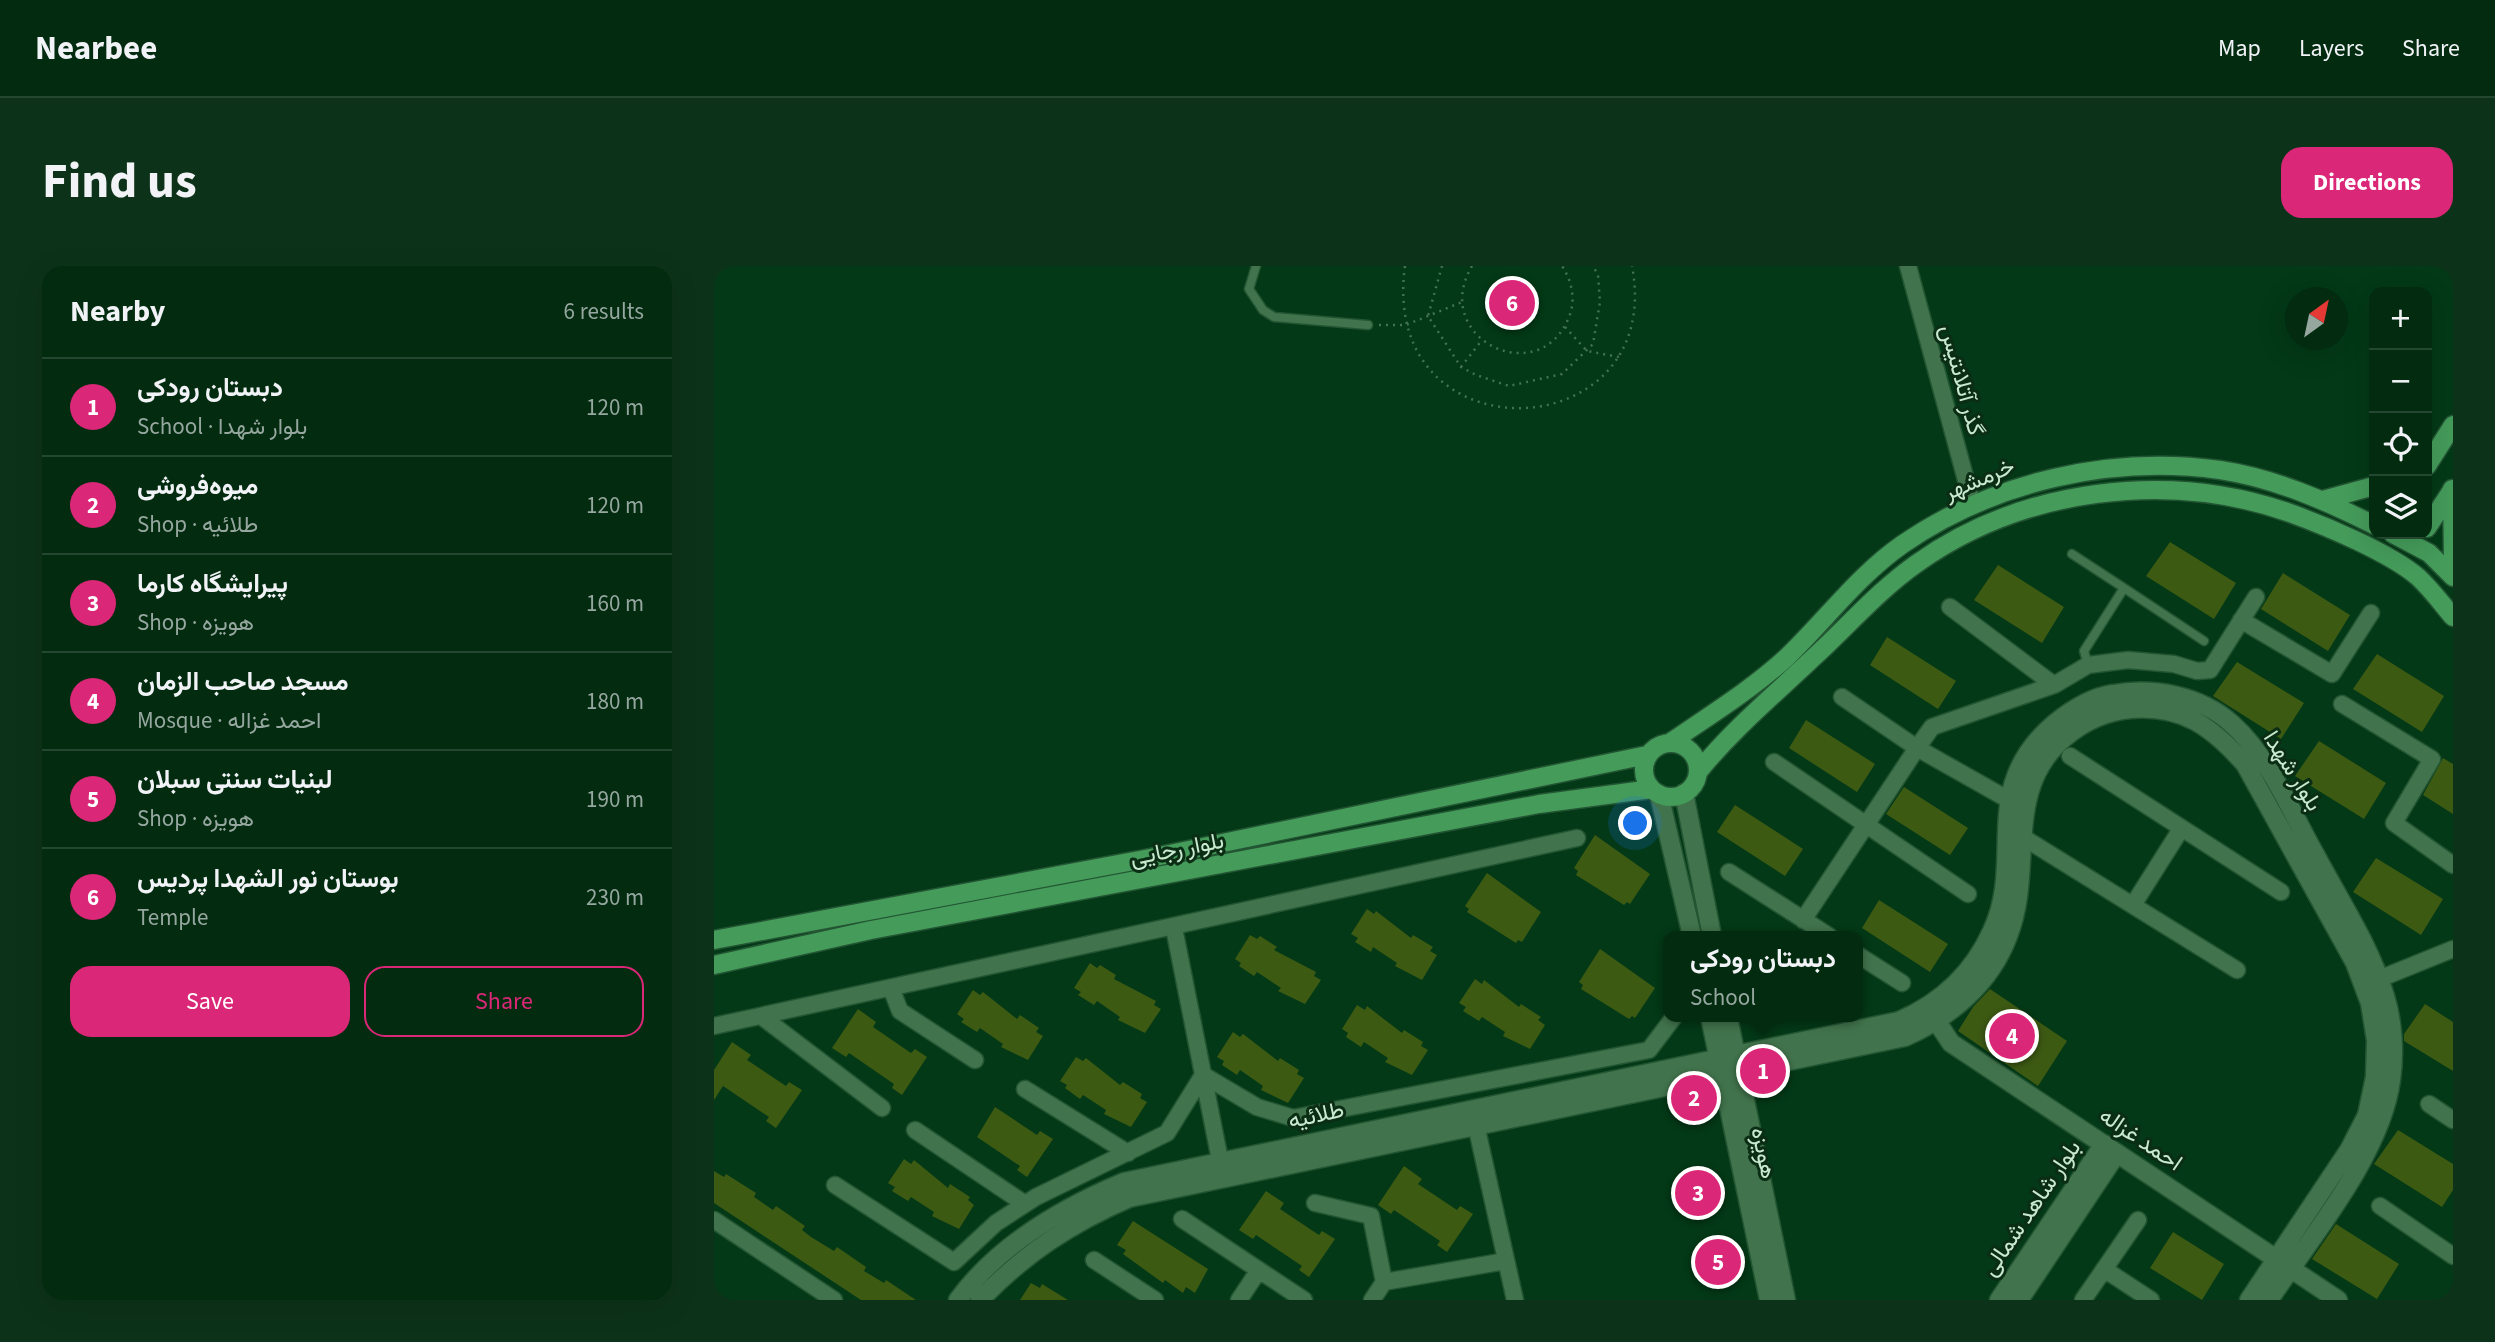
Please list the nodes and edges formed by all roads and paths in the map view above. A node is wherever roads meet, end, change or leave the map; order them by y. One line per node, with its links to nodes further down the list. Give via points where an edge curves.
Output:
1 (1256, 266): 11 (lane, via 1249,289 1263,310 1274,317)
2 (1405, 266): 12 (path, via 1401,293)
3 (1442, 266): 10 (path)
4 (1472, 266): 9 (path)
5 (1562, 266): 13 (path, via 1573,292)
6 (1593, 266): 15 (path, via 1600,302 1593,344)
7 (1632, 266): 16 (path, via 1636,306)
8 (1908, 266): 23 (street, گذر آتلانتیس)
9 (1462, 302): 10 (path); 14 (path, via 1472,330)
10 (1428, 316): 12 (path); 17 (path)
11 (1368, 325): 12 (path)
12 (1406, 325): 16 (path, via 1418,353 1437,377 1462,396 1490,407 1552,406 1580,393)
13 (1565, 327): 14 (path, via 1553,341 1526,352 1498,350); 15 (path)
14 (1482, 340): 17 (path)
15 (1587, 351): 16 (path); 17 (path, via 1562,374 1509,386)
16 (1619, 357)
17 (1461, 367)
18 (2453, 425): 19 (main road)
19 (2432, 455)
20 (2369, 487): 22 (main road)
21 (2453, 488): 24 (main road); 30 (main road)
22 (2323, 500): 23 (main road, خرمشهر, via 2222,470 2163,466 2104,468 2045,479); 25 (main road, خرمشهر)
23 (1973, 506): 44 (main road, خرمشهر, via 1904,544 1860,579 1751,687)
24 (2432, 520)
25 (2369, 523)
26 (2380, 539): 28 (main road)
27 (2419, 539): 31 (main road); 32 (main road)
28 (2372, 551): 31 (main road, خرمشهر); 49 (main road, خرمشهر, via 2314,522 2218,494 2163,489 2051,502 1973,532 1917,563 1748,716)
29 (2072, 554): 33 (lane)
30 (2453, 558)
31 (2401, 566): 37 (main road, خرمشهر)
32 (2453, 577)
33 (2124, 588): 39 (lane); 40 (lane, via 2084,651)
34 (2256, 597): 38 (street)
35 (1950, 607): 41 (street)
36 (2371, 613): 38 (street, via 2332,674)
37 (2453, 617)
38 (2241, 620): 40 (street, via 2210,670 2128,660)
39 (2204, 641)
40 (2088, 665): 41 (street)
41 (2054, 685): 45 (street, via 1932,727)
42 (1842, 697): 45 (street)
43 (2342, 704): 59 (street, via 2432,759 2394,824)
44 (1671, 742): 46 (main road); 49 (main road, via 1688,748)
45 (1917, 748): 52 (street); 54 (street)
46 (1647, 755): 50 (main road, via 1643,773); 69 (main road, بلوار رجایی, via 1150,858)
47 (2070, 757): 55 (street)
48 (1774, 762): 54 (street)
49 (1698, 772): 51 (main road)
50 (1655, 792): 51 (main road, via 1676,797); 66 (street); 72 (main road, بلوار رجایی, via 1539,804 871,930)
51 (1684, 793): 67 (street)
52 (2017, 803): 53 (street, بلوار شهدا, via 2016,774 2038,738 2071,710 2110,694 2152,691 2194,701 2231,722 2259,754); 56 (street, بلوار شهدا); 58 (street, بلوار شهدا)
53 (2280, 809): 74 (street, بلوار شهدا, via 2370,956); 105 (street, بلوار شهدا, via 2355,963 2370,1003 2376,1040 2367,1115)
54 (1868, 826): 62 (street); 64 (street)
55 (2181, 829): 61 (street); 63 (street)
56 (2021, 836): 58 (street, بلوار شهدا); 63 (street)
57 (1577, 838): 65 (street)
58 (2012, 863): 78 (street, بلوار شهدا, via 2019,896 2008,937 1964,1001)
59 (2453, 865)
60 (1729, 872): 64 (street)
61 (2281, 892)
62 (1968, 894)
63 (2133, 905): 73 (street)
64 (1803, 920): 68 (street)
65 (1174, 928): 76 (street); 85 (street)
66 (1691, 931)
67 (1711, 931)
68 (1821, 931)
69 (714, 940)
70 (2453, 949): 74 (street)
71 (1863, 959): 75 (street)
72 (714, 965)
73 (2236, 970)
74 (2379, 979): 105 (street, بلوار شهدا, via 2393,1039 2382,1121 2363,1159)
75 (1902, 983)
76 (891, 988): 77 (street); 83 (street, via 900,1011)
77 (761, 1016): 82 (street); 88 (street)
78 (1932, 1016): 84 (street, بلوار شهدا, via 1905,1037); 92 (street, احمد غزاله, via 1951,1042)
79 (1670, 1022): 85 (street, via 1649,1050 1293,1118 1257,1107)
80 (1712, 1022): 84 (street, هویزه)
81 (1728, 1022): 84 (street, هویزه)
82 (714, 1026)
83 (975, 1060)
84 (1729, 1064): 89 (street, طلائیه); 117 (street, هویزه); 118 (street, هویزه)
85 (1203, 1075): 93 (street, via 1167,1133); 94 (street)
86 (1025, 1088): 93 (street)
87 (2429, 1104): 90 (street)
88 (882, 1108)
89 (1473, 1117): 94 (street, طلائیه); 104 (street)
90 (2453, 1120)
91 (915, 1130): 97 (street)
92 (2110, 1148): 105 (street, احمد غزاله); 119 (street, بلوار شاهد شمالی); 120 (street, بلوار شاهد شمالی)
93 (1128, 1153): 97 (street)
94 (1222, 1168): 109 (street, طلائیه, via 1124,1182 1078,1202 1035,1228 996,1260); 111 (street, طلائیه, via 1085,1216 1044,1241)
95 (835, 1185): 97 (street, via 954,1262 996,1223)
96 (1315, 1203): 108 (street, via 1371,1216)
97 (1025, 1204)
98 (2380, 1206): 102 (street)
99 (1182, 1219): 107 (street)
100 (714, 1220): 110 (street)
101 (2138, 1220): 106 (street)
102 (2453, 1256)
103 (1094, 1259): 112 (street)
104 (1506, 1261): 108 (street); 116 (street)
105 (2283, 1264): 123 (street, بلوار شهدا); 124 (street, بلوار شهدا); 125 (street, احمد غزاله)
106 (2104, 1269): 121 (street); 122 (street)
107 (1259, 1270): 113 (street); 114 (street)
108 (1384, 1282): 115 (street)
109 (961, 1299)
110 (834, 1300)
111 (980, 1300)
112 (1155, 1300)
113 (1239, 1300)
114 (1304, 1300)
115 (1372, 1300)
116 (1515, 1300)
117 (1769, 1300)
118 (1786, 1300)
119 (2000, 1300)
120 (2019, 1300)
121 (2082, 1300)
122 (2151, 1300)
123 (2249, 1300)
124 (2269, 1300)
125 (2338, 1300)

